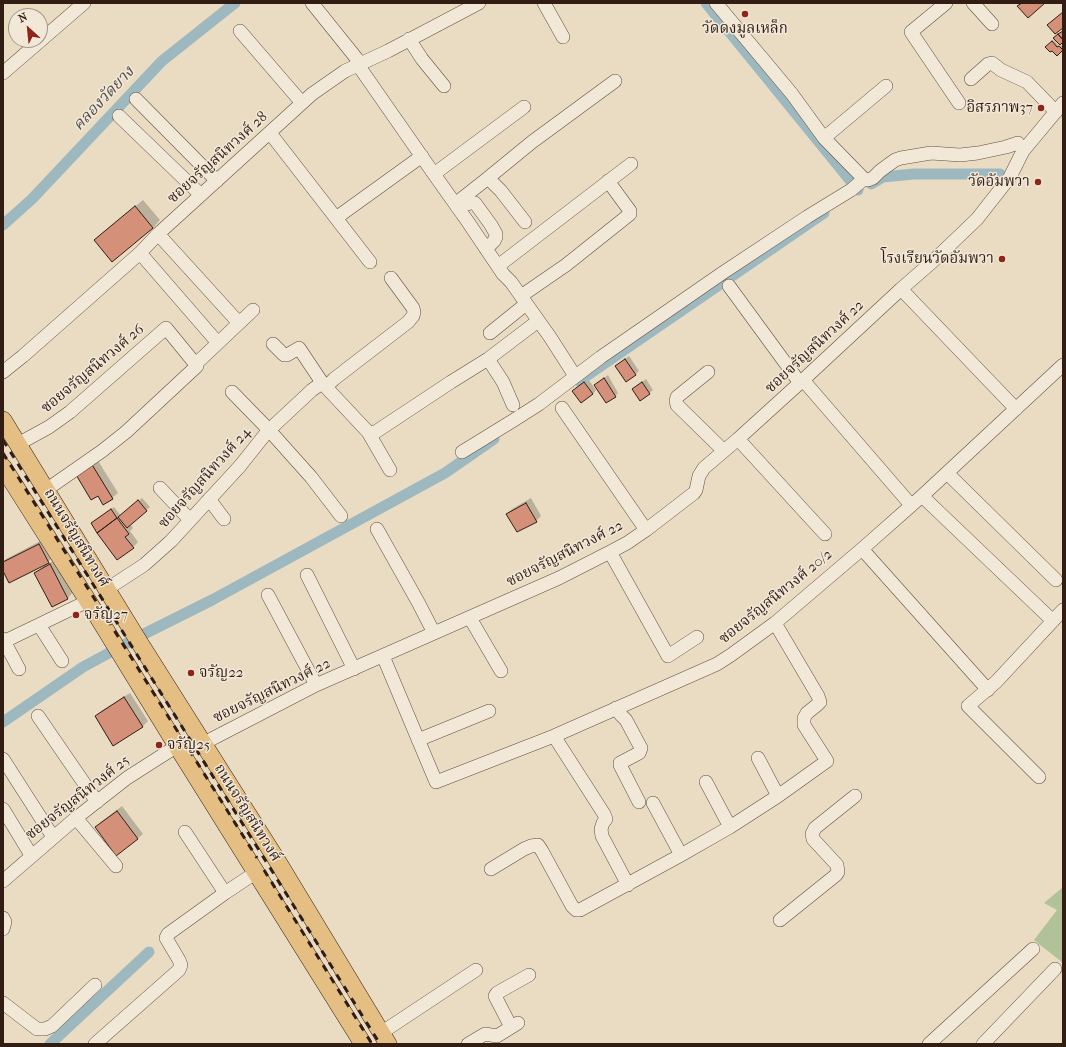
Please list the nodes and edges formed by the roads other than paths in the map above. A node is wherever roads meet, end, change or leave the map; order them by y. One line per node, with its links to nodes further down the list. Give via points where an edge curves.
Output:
1 (84, 3): 13 (street)
2 (312, 3): 12 (street)
3 (479, 3): 11 (street, ซอยจรัญสนิทวงศ์ 28)
4 (544, 3): 10 (street)
5 (716, 3): 25 (street, via 792,94)
6 (946, 3): 20 (street, via 911,32)
7 (973, 3): 8 (street)
8 (992, 24)
9 (240, 31): 19 (street)
10 (563, 37)
11 (409, 40): 12 (street, ซอยจรัญสนิทวงศ์ 28); 16 (street)
12 (360, 64): 19 (street, ซอยจรัญสนิทวงศ์ 28, via 345,71); 27 (street)
13 (3, 73)
14 (971, 79): 22 (street, via 992,63 1027,82)
15 (615, 81): 30 (street, via 538,137)
16 (444, 86)
17 (886, 86): 25 (street)
18 (136, 99): 31 (street)
19 (302, 103): 24 (street, ซอยจรัญสนิทวงศ์ 28)
20 (959, 103)
21 (524, 107): 29 (street)
22 (1059, 107): 26 (street, ซอยจรัญสนิทวงศ์ 22)
23 (119, 116): 34 (street)
24 (270, 133): 31 (street, ซอยจรัญสนิทวงศ์ 28); 36 (street)
25 (824, 138): 33 (street)
26 (1020, 147): 33 (street, via 960,155 931,153 901,158 873,178); 44 (street, ซอยจรัญสนิทวงศ์ 22, via 1010,177 977,219)
27 (422, 156): 29 (street); 36 (street)
28 (630, 164): 32 (street)
29 (434, 174): 35 (street)
30 (488, 178): 35 (street); 37 (street)
31 (217, 181): 34 (street, ซอยจรัญสนิทวงศ์ 28)
32 (608, 181): 41 (street); 45 (street, via 630,214)
33 (859, 184): 57 (street, via 721,274)
34 (201, 195): 38 (street, ซอยจรัญสนิทวงศ์ 28)
35 (456, 205): 41 (street, via 475,203 491,225 496,237 486,249)
36 (336, 218): 40 (street)
37 (525, 222)
38 (158, 234): 39 (street, ซอยจรัญสนิทวงศ์ 28); 48 (street)
39 (140, 253): 50 (street); 55 (street, ซอยจรัญสนิทวงศ์ 28)
40 (370, 262)
41 (498, 266): 45 (street)
42 (391, 278): 59 (street, ซอยจรัญสนิทวงศ์ 24, via 413,308 413,316)
43 (729, 286): 58 (street)
44 (901, 289): 58 (street, ซอยจรัญสนิทวงศ์ 22); 63 (street)
45 (524, 300): 47 (street); 49 (street)
46 (253, 310): 48 (street)
47 (538, 321): 52 (street); 57 (street)
48 (239, 323): 50 (street)
49 (490, 333)
50 (218, 343): 53 (street)
51 (273, 344): 59 (street, via 288,356 299,348)
52 (488, 359): 61 (street, via 503,382); 66 (street, via 374,433)
53 (200, 360)
54 (1063, 366): 63 (street, ซอยจรัญสนิทวงศ์ 20/2)
55 (3, 372)
56 (708, 372): 69 (street, via 677,397 676,401 677,405)
57 (575, 376): 70 (street, via 539,404)
58 (802, 381): 67 (street, ซอยจรัญสนิทวงศ์ 22); 78 (street)
59 (325, 386): 65 (street, ซอยจรัญสนิทวงศ์ 24, via 319,385); 66 (street)
60 (232, 392): 65 (street)
61 (513, 405)
62 (562, 408): 83 (street)
63 (1016, 409): 73 (street, ซอยจรัญสนิทวงศ์ 20/2)
64 (3, 420): 68 (main road, ถนนจรัญสนิทวงศ์)
65 (270, 430): 77 (street, ซอยจรัญสนิทวงศ์ 24); 79 (street, via 311,476)
66 (368, 432): 72 (street)
67 (738, 439): 69 (street, ซอยจรัญสนิทวงศ์ 22); 84 (street)
68 (18, 444): 75 (main road, ถนนจรัญสนิทวงศ์); 75 (street, ซอยจรัญสนิทวงศ์ 26, via 70,412 166,328 198,366 126,432)
69 (724, 451): 83 (street, ซอยจรัญสนิทวงศ์ 22, via 704,468 694,493)
70 (462, 452)
71 (3, 467): 91 (main road, ถนนจรัญสนิทวงศ์)
72 (390, 470)
73 (947, 473): 76 (street, ซอยจรัญสนิทวงศ์ 20/2); 88 (street)
74 (160, 488): 81 (street)
75 (46, 490): 89 (main road, ถนนจรัญสนิทวงศ์)
76 (922, 496): 78 (street, ซอยจรัญสนิทวงศ์ 20/2); 94 (street)
77 (210, 500): 80 (street); 81 (street, ซอยจรัญสนิทวงศ์ 24)
78 (911, 506): 85 (street, ซอยจรัญสนิทวงศ์ 20/2)
79 (341, 516)
80 (224, 518)
81 (190, 520): 89 (street, ซอยจรัญสนิทวงศ์ 24, via 144,565)
82 (377, 530): 97 (street)
83 (646, 530): 86 (street, ซอยจรัญสนิทวงศ์ 22)
84 (825, 534)
85 (862, 549): 95 (street, ซอยจรัญสนิทวงศ์ 20/2); 106 (street)
86 (610, 552): 93 (street, ซอยจรัญสนิทวงศ์ 22); 98 (street, via 668,656)
87 (307, 574): 103 (street)
88 (1056, 580)
89 (107, 589): 112 (main road, ถนนจรัญสนิทวงศ์)
90 (268, 595): 105 (street)
91 (88, 601): 96 (street); 113 (main road, ถนนจรัญสนิทวงศ์)
92 (1063, 610): 94 (street)
93 (470, 618): 97 (street, ซอยจรัญสนิทวงศ์ 22); 104 (street)
94 (1053, 621): 106 (street)
95 (775, 623): 107 (street, ซอยจรัญสนิทวงศ์ 20/2, via 717,664); 118 (street, via 818,696 820,702 807,713 804,725 827,761)
96 (39, 625): 99 (street); 101 (street)
97 (434, 633): 100 (street, ซอยจรัญสนิทวงศ์ 22)
98 (697, 637)
99 (3, 641): 102 (street)
100 (383, 656): 103 (street, ซอยจรัญสนิทวงศ์ 22); 111 (street)
101 (62, 661)
102 (19, 669)
103 (354, 669): 105 (street, ซอยจรัญสนิทวงศ์ 22)
104 (501, 671)
105 (316, 686): 112 (street, ซอยจรัญสนิทวงศ์ 22)
106 (988, 690): 116 (street, via 968,706)
107 (616, 708): 110 (street, ซอยจรัญสนิทวงศ์ 20/2); 121 (street, via 626,720 640,748 638,753 620,763)
108 (489, 711): 111 (street)
109 (38, 716): 120 (street)
110 (554, 736): 111 (street, ซอยจรัญสนิทวงศ์ 20/2, via 436,782); 134 (street, via 604,814 606,819 601,829 602,836)
111 (418, 740)
112 (204, 743): 145 (main road, ถนนจรัญสนิทวงศ์)
113 (176, 746): 120 (street, ซอยจรัญสนิทวงศ์ 25, via 127,778); 132 (main road, ถนนจรัญสนิทวงศ์)
114 (758, 758): 118 (street)
115 (3, 759): 127 (street)
116 (1039, 776)
117 (706, 782): 125 (street)
118 (778, 796): 125 (street)
119 (855, 796): 137 (street, via 815,828 812,834 813,839 837,865 838,872)
120 (97, 802): 124 (street, ซอยจรัญสนิทวงศ์ 25)
121 (639, 802)
122 (653, 803): 128 (street)
123 (3, 810): 129 (street)
124 (76, 818): 127 (street, ซอยจรัญสนิทวงศ์ 25); 130 (street)
125 (730, 827): 128 (street)
126 (185, 832): 135 (street)
127 (53, 837): 129 (street, ซอยจรัญสนิทวงศ์ 25)
128 (681, 855): 134 (street)
129 (31, 856): 133 (street, ซอยจรัญสนิทวงศ์ 25)
130 (116, 866)
131 (491, 869): 134 (street, via 524,849 538,845 576,910)
132 (255, 873): 135 (street); 147 (main road, ถนนจรัญสนิทวงศ์)
133 (3, 881)
134 (628, 885)
135 (224, 893): 146 (street, via 168,934 166,938 180,960 179,970)
136 (3, 918): 138 (street)
137 (780, 920)
138 (3, 929)
139 (1033, 949): 149 (street)
140 (1055, 969): 150 (street)
141 (476, 970): 145 (street)
142 (529, 975): 148 (street, via 496,996 514,1025 496,1036 485,1034)
143 (95, 985): 144 (street, via 52,1026 45,1029 37,1028)
144 (3, 1003)
145 (384, 1038)
146 (95, 1044)
147 (363, 1044)
148 (468, 1044)
149 (929, 1044)
150 (983, 1044)

